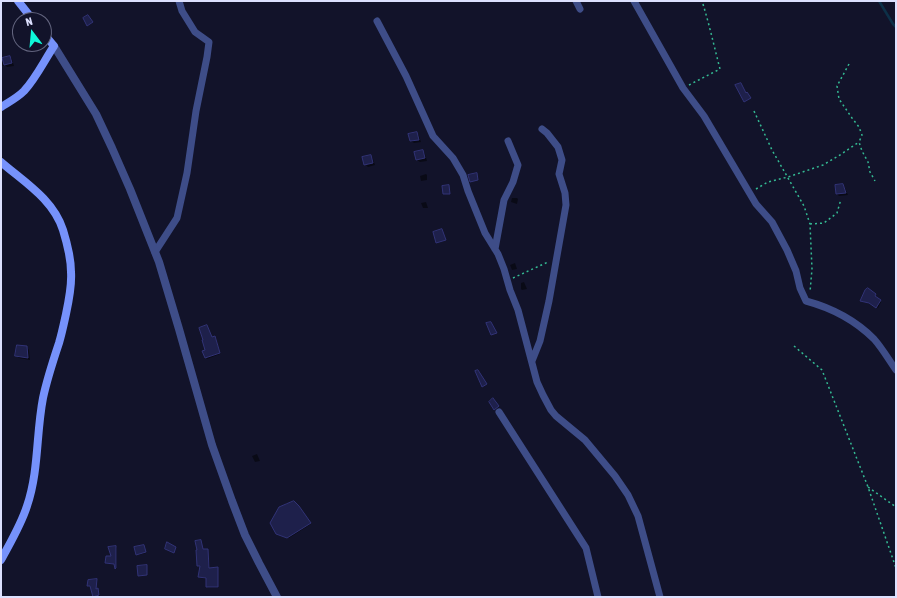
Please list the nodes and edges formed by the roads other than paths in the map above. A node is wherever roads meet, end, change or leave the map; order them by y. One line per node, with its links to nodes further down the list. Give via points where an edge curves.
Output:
1 (18, 1): 6 (main road)
2 (179, 1): 15 (street, via 195,32 209,42 177,218)
3 (576, 1): 5 (street)
4 (634, 1): 17 (street, via 683,88 704,116 756,204 772,222 787,250 806,301 816,303 854,322 874,340)
5 (580, 9)
6 (27, 12)
7 (377, 21): 14 (street, via 433,136 453,158 463,176 485,233)
8 (52, 44): 9 (main road)
9 (54, 46): 10 (main road, via 24,91); 15 (street, via 106,134)
10 (1, 107)
11 (542, 129): 16 (street, via 558,147 562,160 559,174 566,205 549,301 540,341)
12 (508, 141): 14 (street, via 518,165 514,182 504,200)
13 (1, 162): 19 (main road, via 42,196 51,208 62,229 72,272 64,327 41,413 32,488 27,507)
14 (495, 249): 16 (street, via 518,310)
15 (155, 252): 20 (street, via 212,445 245,535)
16 (532, 361): 22 (street, via 537,382 551,410 585,440 628,495 638,516)
17 (896, 370)
18 (499, 412): 21 (street, via 586,548)
19 (1, 560)
20 (277, 597)
21 (598, 597)
22 (660, 597)

